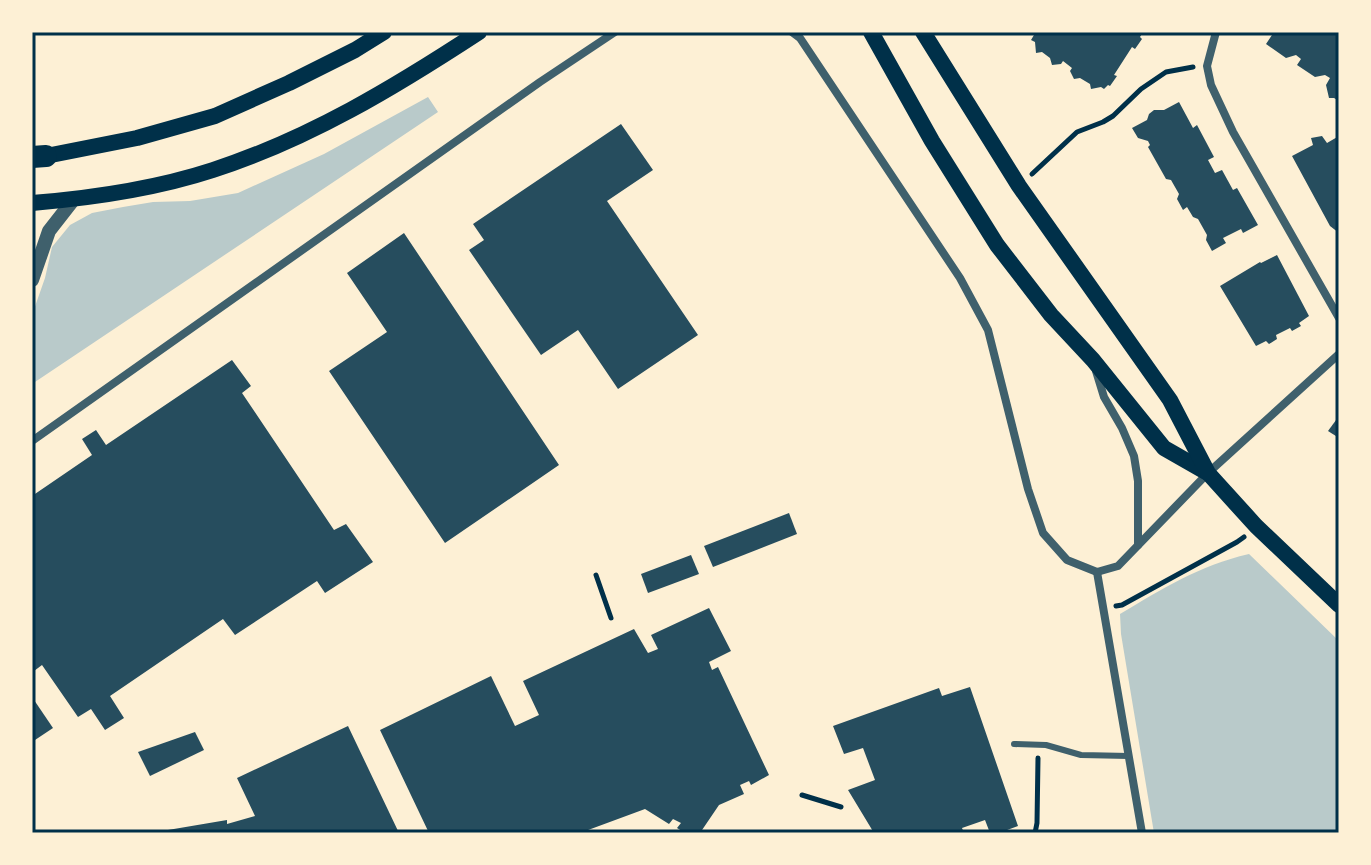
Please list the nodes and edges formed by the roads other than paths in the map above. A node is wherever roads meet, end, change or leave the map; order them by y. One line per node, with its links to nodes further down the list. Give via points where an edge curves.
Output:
1 (384, 32): 8 (main road, via 215,116)
2 (479, 32): 9 (main road, via 414,75 277,147 197,175)
3 (615, 32): 15 (street)
4 (792, 32): 18 (street, via 926,226 988,330 1043,533 1067,560)
5 (871, 32): 14 (main road, via 997,245)
6 (923, 32): 16 (main road, via 1019,186 1170,400)
7 (1216, 32): 12 (street, via 1207,66 1211,85)
8 (37, 160)
9 (74, 199): 10 (main road); 11 (street, via 49,231)
10 (32, 203)
11 (32, 280)
12 (1339, 318)
13 (1339, 354): 16 (street)
14 (1093, 360): 16 (main road, via 1164,448); 17 (street, via 1104,397 1134,456)
15 (32, 441)
16 (1208, 473): 17 (street); 19 (main road)
17 (1138, 545): 18 (street, via 1118,566)
18 (1097, 572): 21 (street)
19 (1339, 605)
20 (1014, 744): 21 (lane)
21 (1129, 756): 22 (street)
22 (1142, 833)

